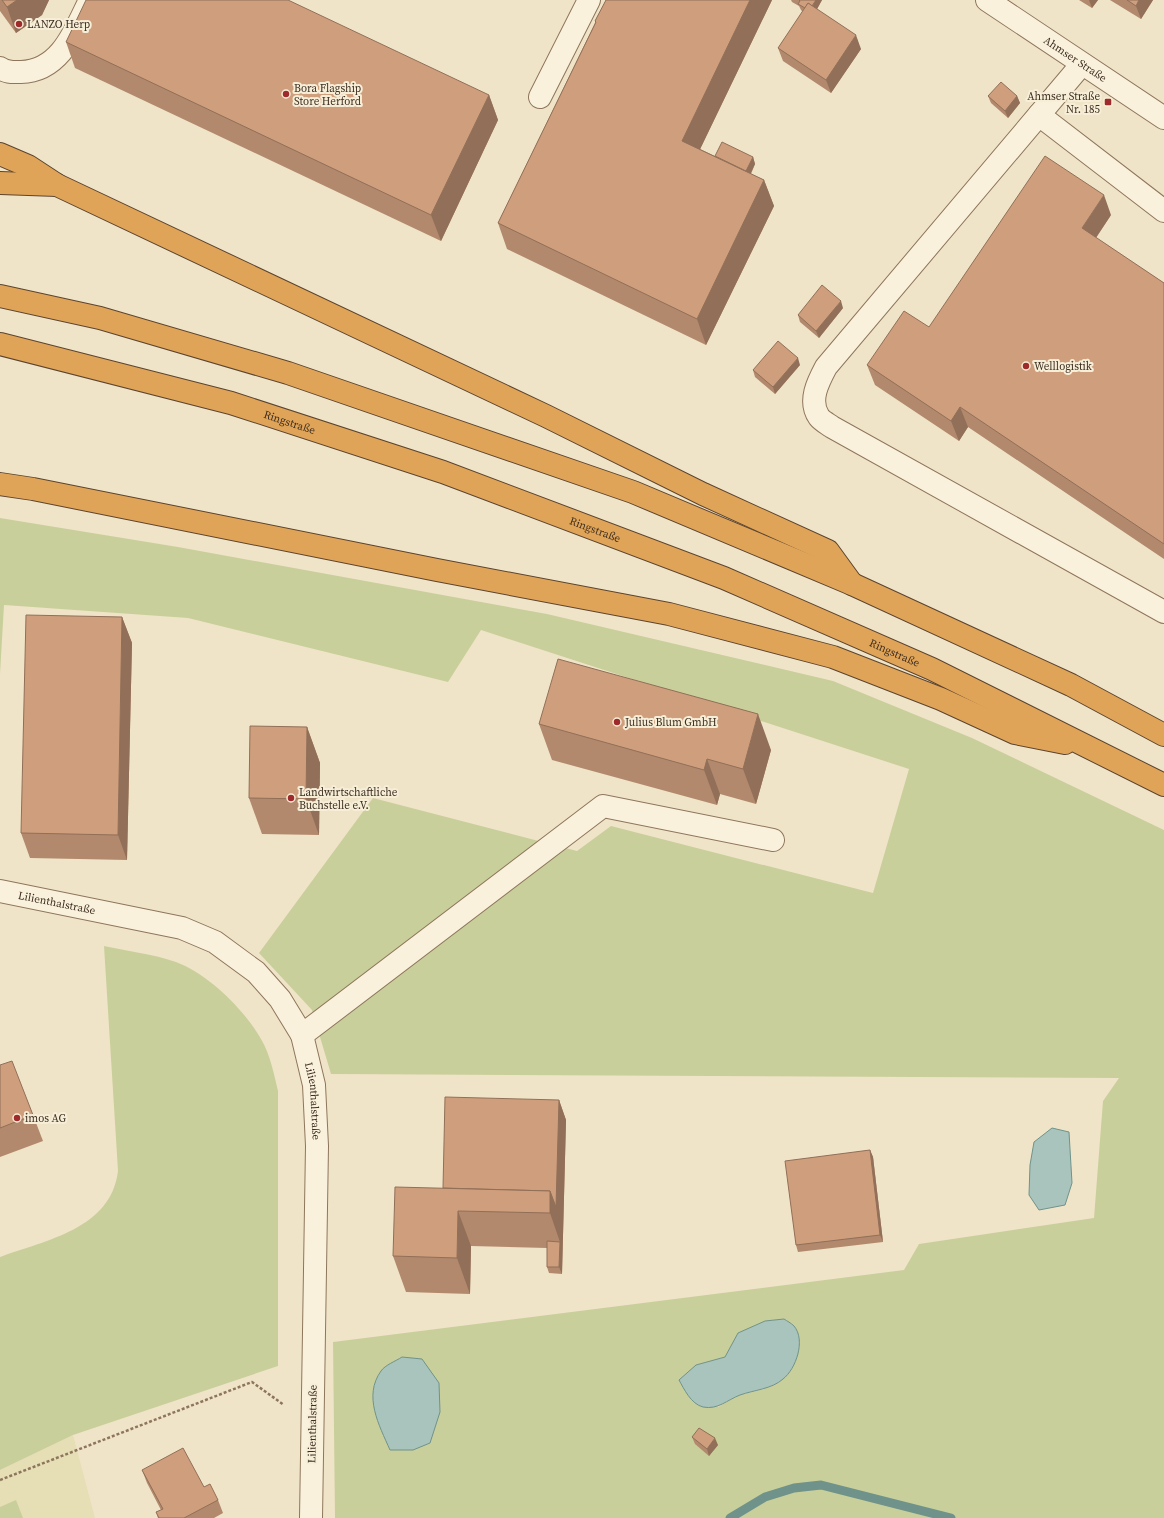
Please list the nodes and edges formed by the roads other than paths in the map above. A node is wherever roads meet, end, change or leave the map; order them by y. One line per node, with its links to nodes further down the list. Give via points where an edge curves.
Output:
1 (90, 0): 5 (street, via 69,43 52,63 29,72 5,72)
2 (589, 0): 6 (street)
3 (987, 0): 4 (street, Ahmser Straße)
4 (1082, 64): 7 (street); 8 (street, Ahmser Straße)
5 (0, 68)
6 (540, 97)
7 (1039, 115): 12 (street); 19 (street, via 826,367 817,384 814,403 820,418 832,427)
8 (1164, 118)
9 (0, 154): 11 (highway, via 28,166)
10 (0, 183): 11 (highway)
11 (57, 185): 18 (highway, via 532,409 703,494 828,551)
12 (1164, 211)
13 (0, 296): 18 (highway, via 100,318 288,373 633,492)
14 (0, 344): 21 (highway, Ringstraße, via 231,403 443,472 724,578 932,669)
15 (0, 467): 17 (highway)
16 (0, 484): 17 (highway)
17 (33, 489): 21 (highway, via 669,614 833,657 941,699 1015,733)
18 (852, 584): 20 (highway, via 1071,685)
19 (1164, 612)
20 (1164, 735)
21 (1097, 750): 22 (highway, Ringstraße)
22 (1164, 786)
23 (773, 840): 25 (street, via 603,806)
24 (0, 891): 25 (street, Lilienthalstraße, via 182,928 215,942 256,972 280,999)
25 (302, 1035): 26 (street, Lilienthalstraße, via 314,1085 317,1146)
26 (311, 1518)

